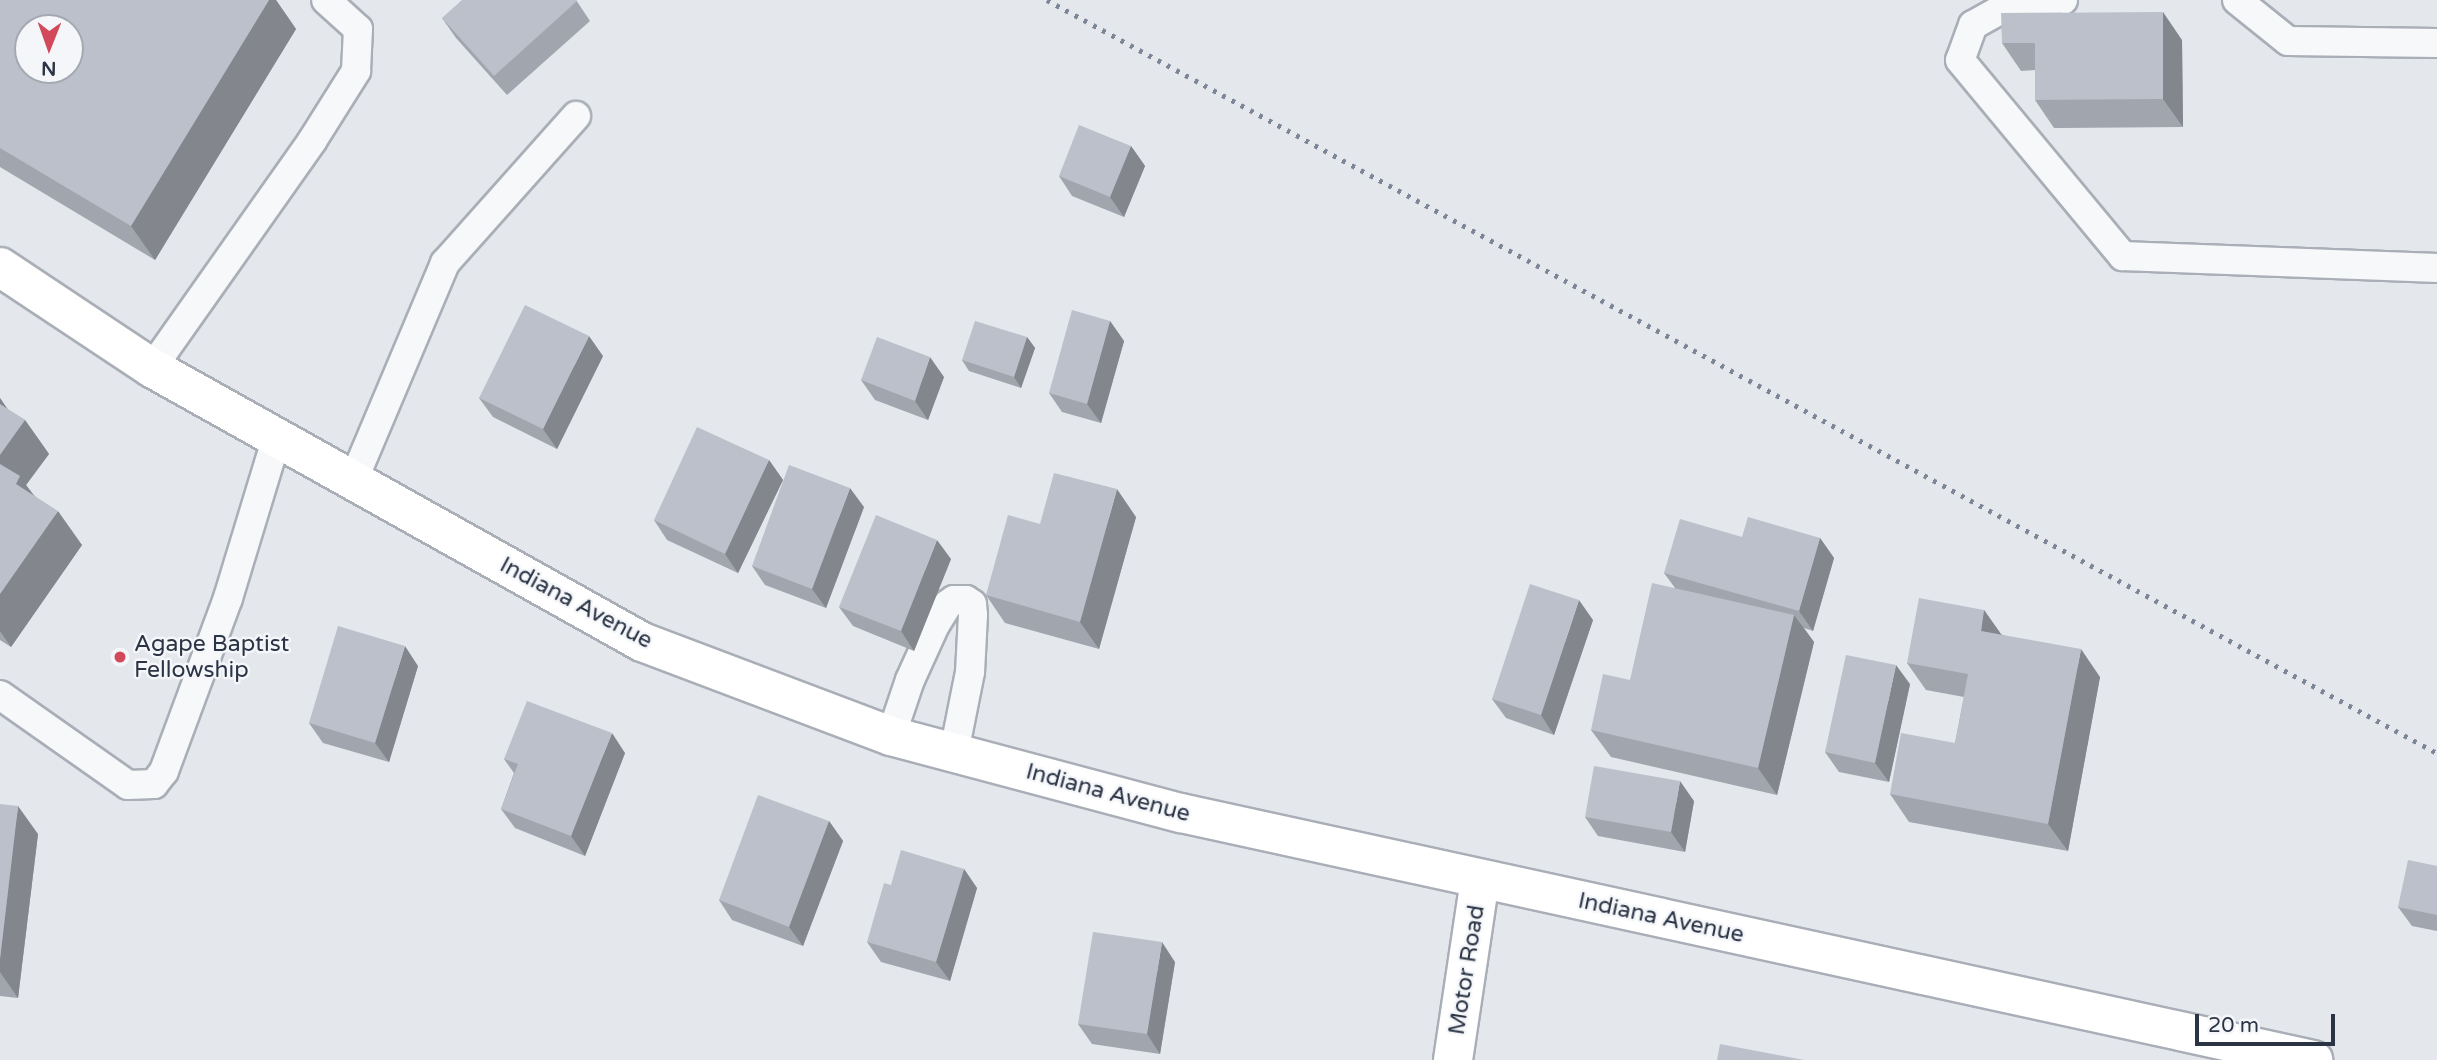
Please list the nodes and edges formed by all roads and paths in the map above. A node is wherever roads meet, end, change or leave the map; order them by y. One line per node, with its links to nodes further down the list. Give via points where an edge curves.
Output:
1 (326, 0): 8 (lane, via 358,29 356,71 313,141)
2 (2063, 0): 7 (lane, via 2010,5 1973,25 1960,60 2123,256)
3 (2237, 0): 4 (lane, via 2288,41)
4 (2437, 43)
5 (576, 116): 10 (lane, via 445,263)
6 (0, 267): 8 (main road, Indiana Avenue)
7 (2437, 268)
8 (152, 368): 9 (main road, Indiana Avenue)
9 (276, 438): 10 (main road, Indiana Avenue); 11 (lane, via 229,598 164,771 154,784 128,785)
10 (353, 481): 12 (main road, Indiana Avenue, via 642,642)
11 (0, 695)
12 (891, 736): 13 (main road, Indiana Avenue); 13 (lane, via 935,625 948,604 966,600 972,604 973,615 970,672)
13 (954, 752): 14 (main road, Indiana Avenue, via 1181,813)
14 (1480, 879): 15 (main road, Motor Road); 16 (main road, Indiana Avenue)
15 (1453, 1060)
16 (2313, 1060)

